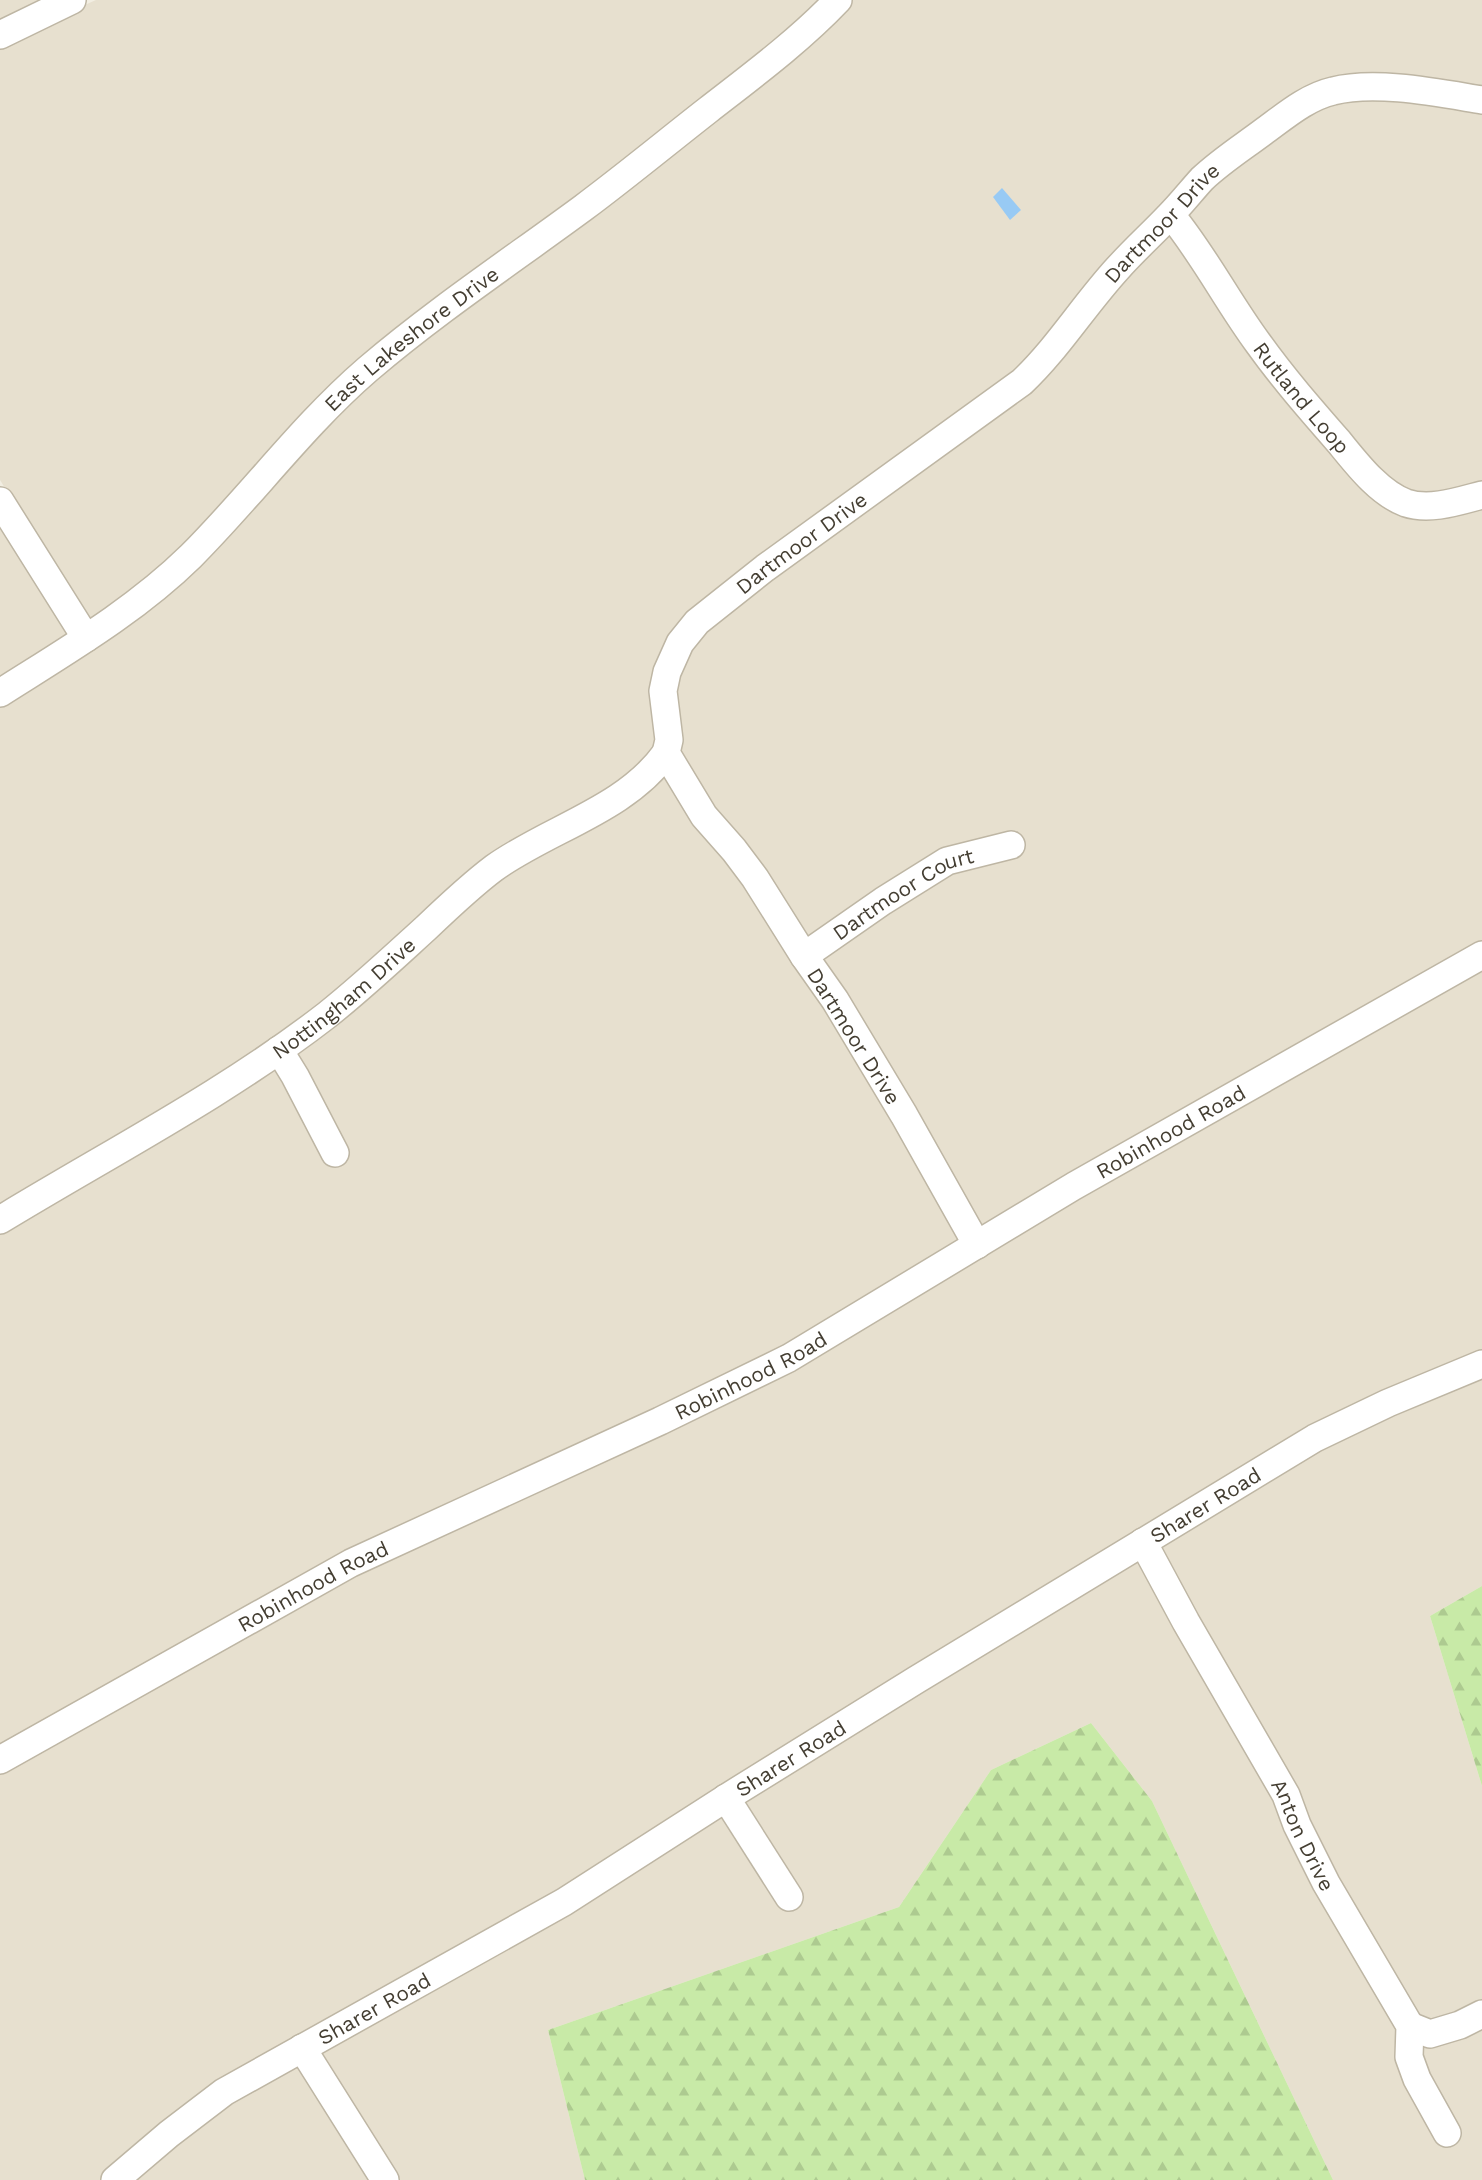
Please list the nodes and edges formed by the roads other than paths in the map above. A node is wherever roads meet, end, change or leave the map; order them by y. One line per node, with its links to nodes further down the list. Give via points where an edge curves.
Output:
1 (72, 0): 3 (street)
2 (838, 0): 8 (street, East Lakeshore Drive, via 774,59 367,370 312,423 191,556)
3 (0, 35)
4 (1482, 100): 5 (street, Dartmoor Drive, via 1390,88 1343,89 1315,97 1231,155 1202,179)
5 (1170, 215): 6 (street, Rutland Loop, via 1191,239 1257,342 1354,460 1388,494 1405,502 1431,506); 10 (street, Dartmoor Drive, via 1119,267 1045,361 1022,382 765,568 697,622 680,643 663,691 669,740)
6 (1482, 495)
7 (0, 501): 8 (street)
8 (86, 638): 9 (street, East Lakeshore Drive)
9 (0, 693)
10 (666, 753): 13 (street, Dartmoor Drive, via 704,816 755,878); 14 (street, Nottingham Drive, via 620,796 492,870 371,978)
11 (1011, 845): 13 (street, Dartmoor Court, via 947,861)
12 (1482, 955): 17 (street, Robinhood Road, via 1239,1091)
13 (804, 956): 17 (street, Dartmoor Drive, via 904,1115)
14 (279, 1050): 15 (street); 16 (street, Nottingham Drive, via 208,1097)
15 (335, 1153)
16 (0, 1220)
17 (977, 1245): 20 (street, Robinhood Road, via 789,1358 351,1563)
18 (1482, 1364): 19 (street, Sharer Road, via 1388,1402 1316,1438)
19 (1143, 1542): 21 (street, Sharer Road); 24 (street, Anton Drive, via 1286,1795 1326,1883)
20 (0, 1760)
21 (726, 1798): 22 (street); 25 (street, Sharer Road, via 564,1902)
22 (789, 1897)
23 (1482, 2014): 24 (street, via 1430,2034)
24 (1410, 2026): 26 (street, via 1408,2057)
25 (302, 2048): 27 (street, Sharer Road, via 225,2092); 28 (street)
26 (1447, 2133)
27 (115, 2180)
28 (385, 2180)

